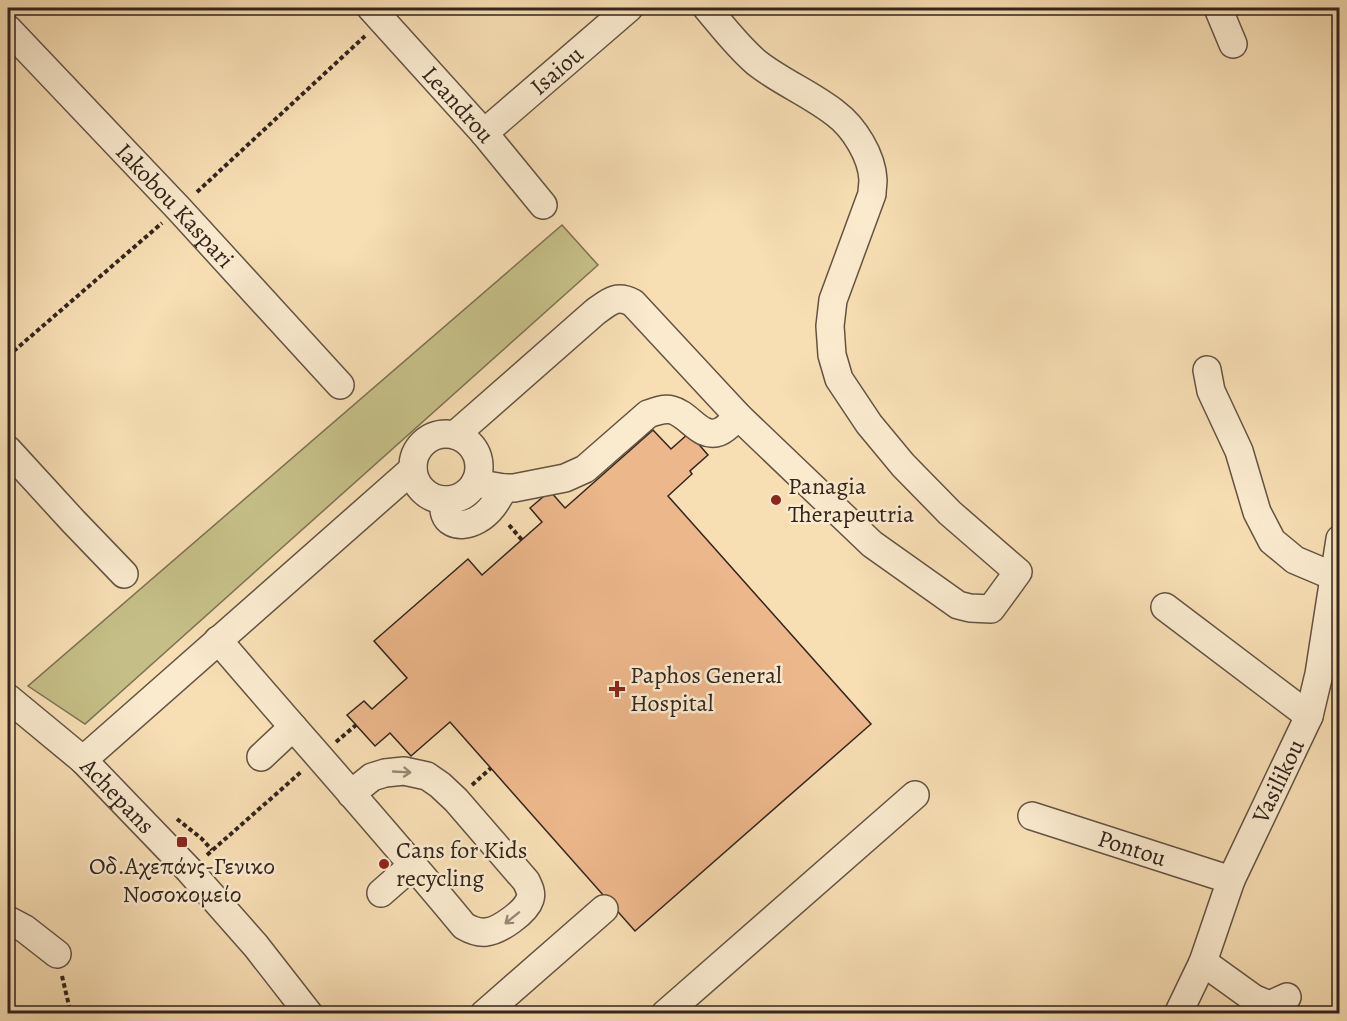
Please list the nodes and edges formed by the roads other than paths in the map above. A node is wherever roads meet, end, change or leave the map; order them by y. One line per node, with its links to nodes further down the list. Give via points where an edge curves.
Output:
1 (371, 8): 7 (street, Leandrou)
2 (629, 8): 7 (street, Isaiou)
3 (707, 8): 11 (street, via 751,58 836,113 863,146 873,180 872,194 833,300 830,326 839,379 903,465 950,513 1018,572 991,609 958,605 872,544)
4 (1218, 8): 6 (street)
5 (8, 28): 10 (street, Iakobou Kaspari)
6 (1233, 44)
7 (484, 133): 8 (street, Leandrou)
8 (543, 205)
9 (1207, 370): 20 (street, via 1211,391 1239,451 1257,512 1272,541 1295,560)
10 (340, 385)
11 (738, 416): 12 (street, via 633,303 616,299 595,312); 16 (street, via 725,428 709,433 678,412 657,411 648,414 576,474)
12 (455, 435): 14 (street, via 434,436 426,441 418,449); 15 (street, via 465,440 477,456 480,467)
13 (8, 450): 19 (street)
14 (413, 469): 17 (street, via 423,490); 22 (street)
15 (475, 483): 16 (street); 17 (street, via 468,492)
16 (504, 488): 17 (street, via 489,510 464,525 456,525 445,517)
17 (445, 500)
18 (1340, 539): 20 (street, Vasilikou)
19 (124, 574)
20 (1336, 578): 24 (street, Vasilikou)
21 (1165, 607): 24 (street)
22 (218, 640): 25 (street); 27 (street)
23 (8, 698): 27 (street, Achepans)
24 (1309, 716): 32 (street, Vasilikou)
25 (293, 727): 26 (street); 28 (street)
26 (261, 757)
27 (83, 760): 39 (street, Achepans, via 189,870)
28 (351, 794): 31 (street); 31 (street, one-way to 31, via 372,777 384,773 404,771 427,776 456,800 526,881 530,900 499,929 474,932 464,926)
29 (915, 795): 41 (street)
30 (1032, 816): 32 (street, Pontou)
31 (413, 865): 33 (street)
32 (1231, 880): 37 (street, Vasilikou)
33 (381, 893)
34 (604, 909): 40 (street)
35 (8, 920): 36 (street)
36 (57, 954)
37 (1203, 962): 38 (street, via 1269,1005); 42 (street, Vasilikou)
38 (1287, 997)
39 (309, 1014)
40 (484, 1014)
41 (665, 1014)
42 (1178, 1014)

